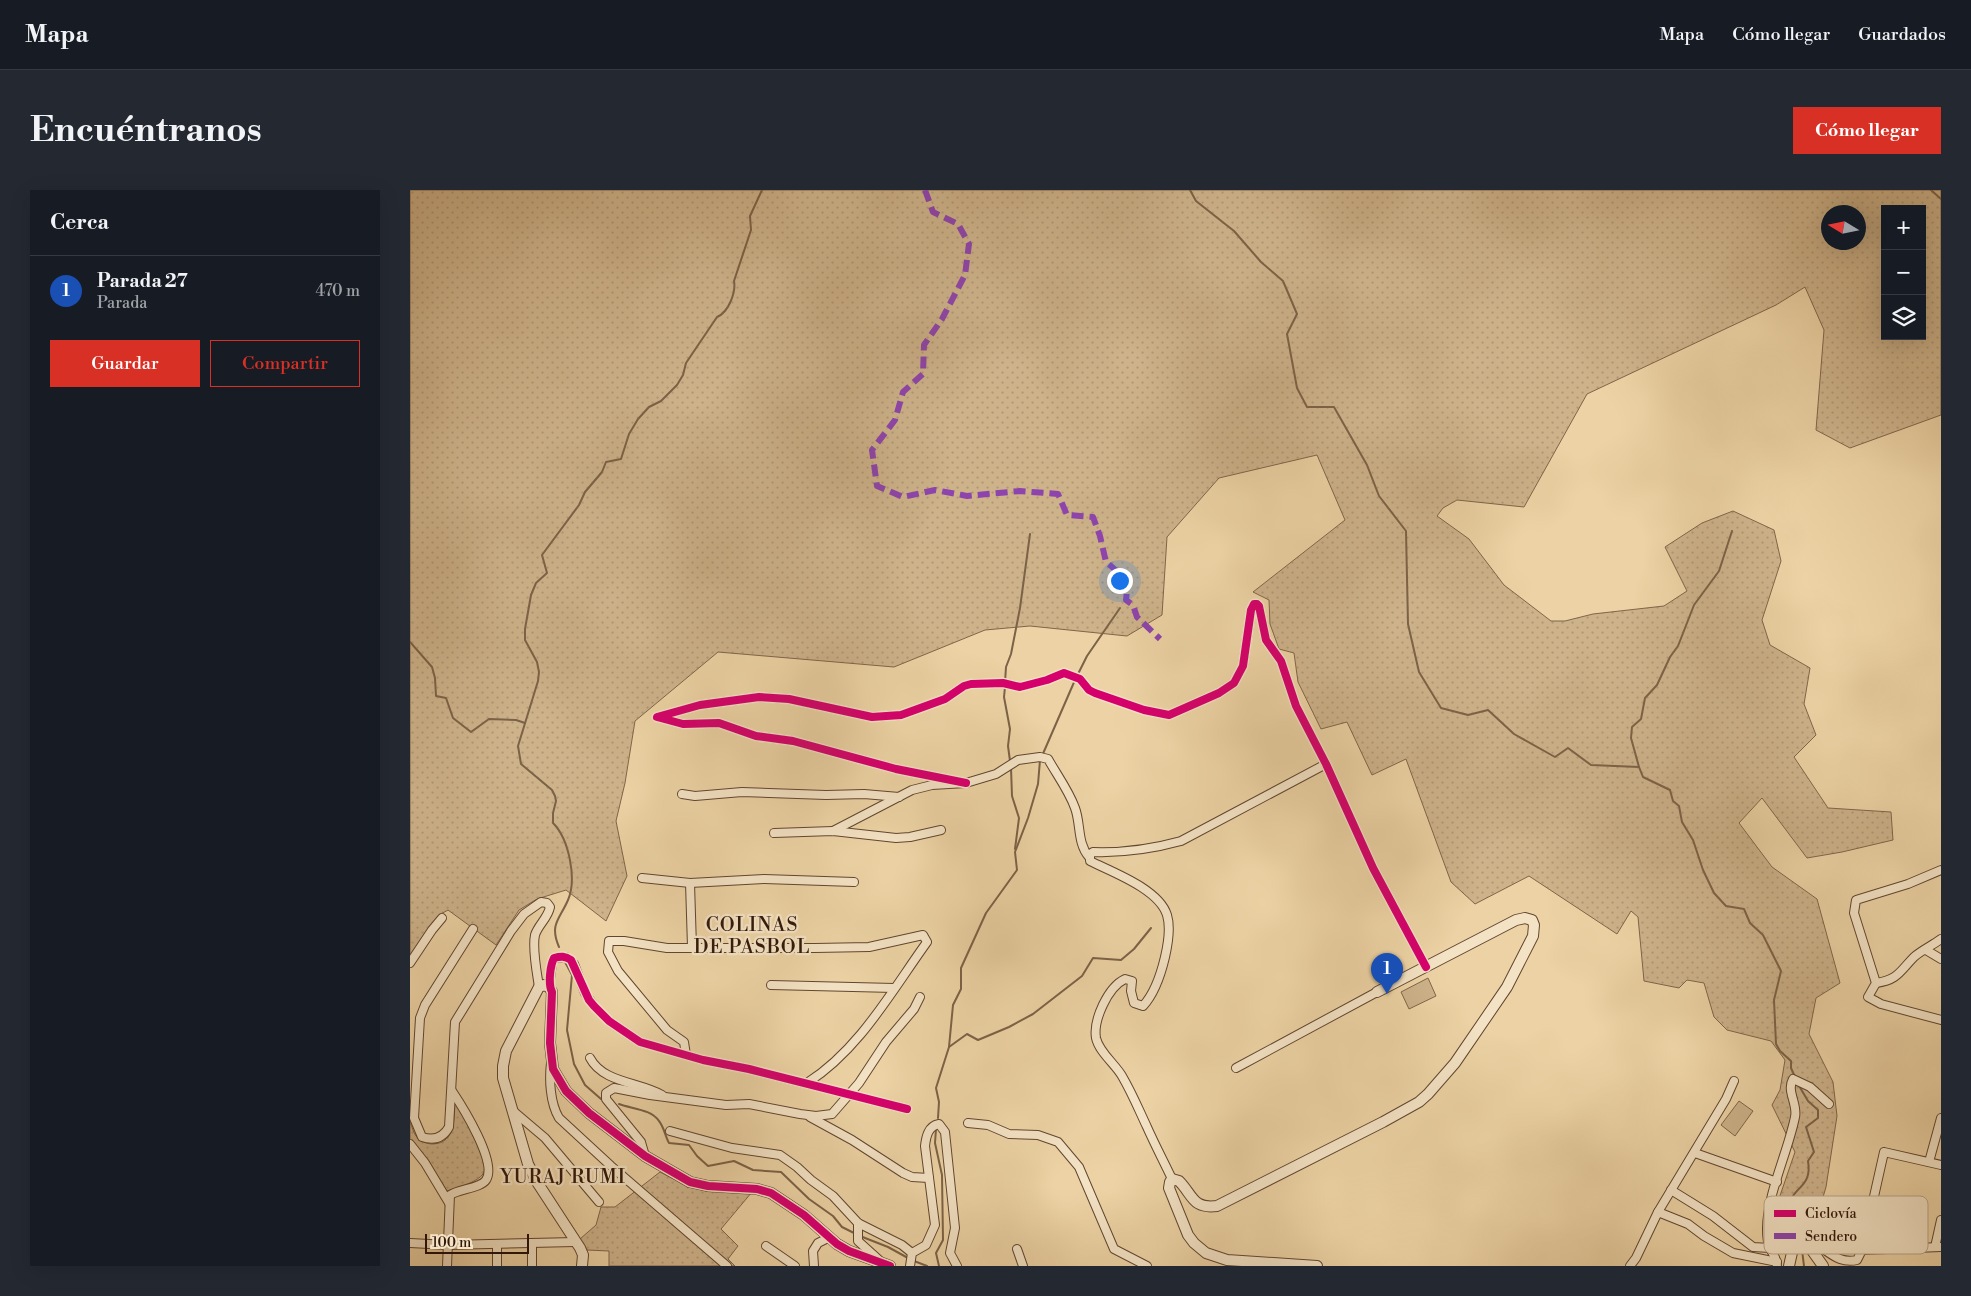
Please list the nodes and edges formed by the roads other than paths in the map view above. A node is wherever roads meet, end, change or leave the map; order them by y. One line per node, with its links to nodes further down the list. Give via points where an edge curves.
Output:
1 (1326, 764): 2 (street, via 1296,706 1281,661 1266,640 1257,604 1251,610 1243,666 1234,683 1169,715 1095,693 1080,679 1064,673 1020,687 1003,683 964,686 945,699 901,715 872,717 788,699 760,697 700,705 657,717 683,724 719,723 756,736 793,741 896,769); 8 (street, via 1181,841 1115,853 1093,852); 20 (street, via 1374,868)
2 (966, 782): 4 (street, via 932,785 912,790); 8 (street, via 996,774 1018,760 1040,757 1048,760 1072,800 1078,833)
3 (682, 794): 4 (street, via 742,792)
4 (901, 797): 6 (street)
5 (941, 830): 6 (street, via 896,838)
6 (833, 831): 7 (street)
7 (774, 833)
8 (1089, 857): 51 (street, via 1090,861 1118,872 1147,892 1167,916 1169,928 1163,966 1147,1001 1142,1006 1134,1003 1132,981 1121,981 1103,1004 1096,1032 1098,1044 1128,1088)
9 (1941, 870): 21 (street, via 1856,900 1854,913)
10 (642, 878): 12 (street)
11 (854, 882): 12 (street, via 764,879)
12 (690, 883): 16 (street)
13 (442, 918): 19 (street)
14 (473, 929): 41 (street, via 420,1018)
15 (1941, 939): 17 (street)
16 (692, 947): 24 (street, via 868,947 923,935 927,942); 28 (street, via 667,948 609,941 608,952 618,971 667,1030 684,1042)
17 (1926, 950): 18 (street); 21 (street, via 1915,956 1902,972 1885,982)
18 (1941, 959)
19 (410, 963)
20 (1426, 967): 25 (street); 51 (street, via 1520,918 1529,918 1534,925 1532,936 1507,987 1455,1063 1419,1102 1217,1206 1193,1201 1182,1184)
21 (1876, 983): 27 (street, via 1868,997 1881,1004)
22 (770, 986): 24 (street)
23 (544, 987): 28 (street, via 554,958 566,957 574,964 589,1000 609,1021 640,1042); 30 (street, via 552,992); 34 (street, via 534,946 540,925 549,914 548,903 542,902 524,914 511,931 455,1022); 39 (street, via 504,1057 503,1078)
24 (894, 988): 33 (street, via 872,1022 840,1057)
25 (1377, 992): 31 (street)
26 (920, 997): 35 (street)
27 (1941, 1020)
28 (686, 1055): 33 (street)
29 (590, 1058): 36 (street, via 601,1071)
30 (551, 1059): 47 (street, via 559,1082 576,1103); 81 (street, via 552,1090 559,1118)
31 (1236, 1068)
32 (1734, 1080): 46 (street)
33 (806, 1084): 35 (street)
34 (452, 1091): 41 (street, via 449,1127 442,1136 435,1139 422,1137); 57 (street, via 470,1120 487,1158 489,1172 480,1184 450,1195)
35 (849, 1094): 38 (street); 40 (street, via 832,1114)
36 (666, 1097): 40 (street, via 726,1105 749,1104); 47 (street, via 614,1088 606,1093 606,1099 642,1142)
37 (1829, 1104): 52 (street, via 1803,1083 1791,1081 1796,1113)
38 (907, 1109)
39 (512, 1110): 56 (street, via 545,1138); 62 (street, via 528,1164)
40 (800, 1114): 50 (street, via 828,1126 903,1173)
41 (412, 1118)
42 (1941, 1118): 48 (street)
43 (968, 1123): 88 (street, via 988,1125 1009,1134 1038,1135 1058,1142 1079,1167 1114,1249)
44 (670, 1131): 60 (street, via 732,1148 780,1155 833,1196)
45 (410, 1144): 57 (street)
46 (1694, 1153): 52 (street); 53 (street)
47 (645, 1156): 61 (street, via 700,1185 771,1193 804,1215)
48 (1929, 1162): 49 (street); 55 (street, via 1884,1152)
49 (1941, 1165)
50 (929, 1178): 71 (street, via 935,1225 926,1245); 86 (street, via 926,1136 934,1125 939,1124 945,1132 955,1215 956,1228 950,1253)
51 (1172, 1179): 89 (street, via 1168,1185 1184,1227 1201,1250 1227,1260)
52 (1777, 1182): 54 (street)
53 (1671, 1190): 58 (street); 70 (street, via 1714,1216 1753,1247)
54 (1773, 1196)
55 (1874, 1196)
56 (599, 1202)
57 (449, 1203): 66 (street)
58 (1658, 1212): 76 (street, via 1688,1224 1733,1253); 90 (street)
59 (1941, 1220): 68 (street)
60 (858, 1223): 71 (street); 75 (street, via 858,1241)
61 (828, 1238): 75 (street, via 850,1252); 83 (street, via 812,1251)
62 (575, 1242): 65 (street); 80 (street, via 583,1255)
63 (410, 1243): 66 (street)
64 (498, 1244): 65 (street); 66 (street); 78 (street)
65 (532, 1244): 79 (street)
66 (448, 1245): 77 (street)
67 (766, 1246): 82 (street)
68 (1938, 1247)
69 (1017, 1248): 87 (street)
70 (1764, 1248)
71 (912, 1253): 85 (street)
72 (1815, 1254): 91 (street)
73 (1829, 1254): 74 (street, via 1849,1263 1857,1260)
74 (1860, 1254)
75 (881, 1263): 84 (street)
76 (1777, 1264)
77 (447, 1266)
78 (497, 1266)
79 (532, 1266)
80 (582, 1266)
81 (727, 1266)
82 (795, 1266)
83 (814, 1266)
84 (890, 1266)
85 (910, 1266)
86 (957, 1266)
87 (1023, 1266)
88 (1148, 1266)
89 (1317, 1266)
90 (1630, 1266)
91 (1823, 1266)

